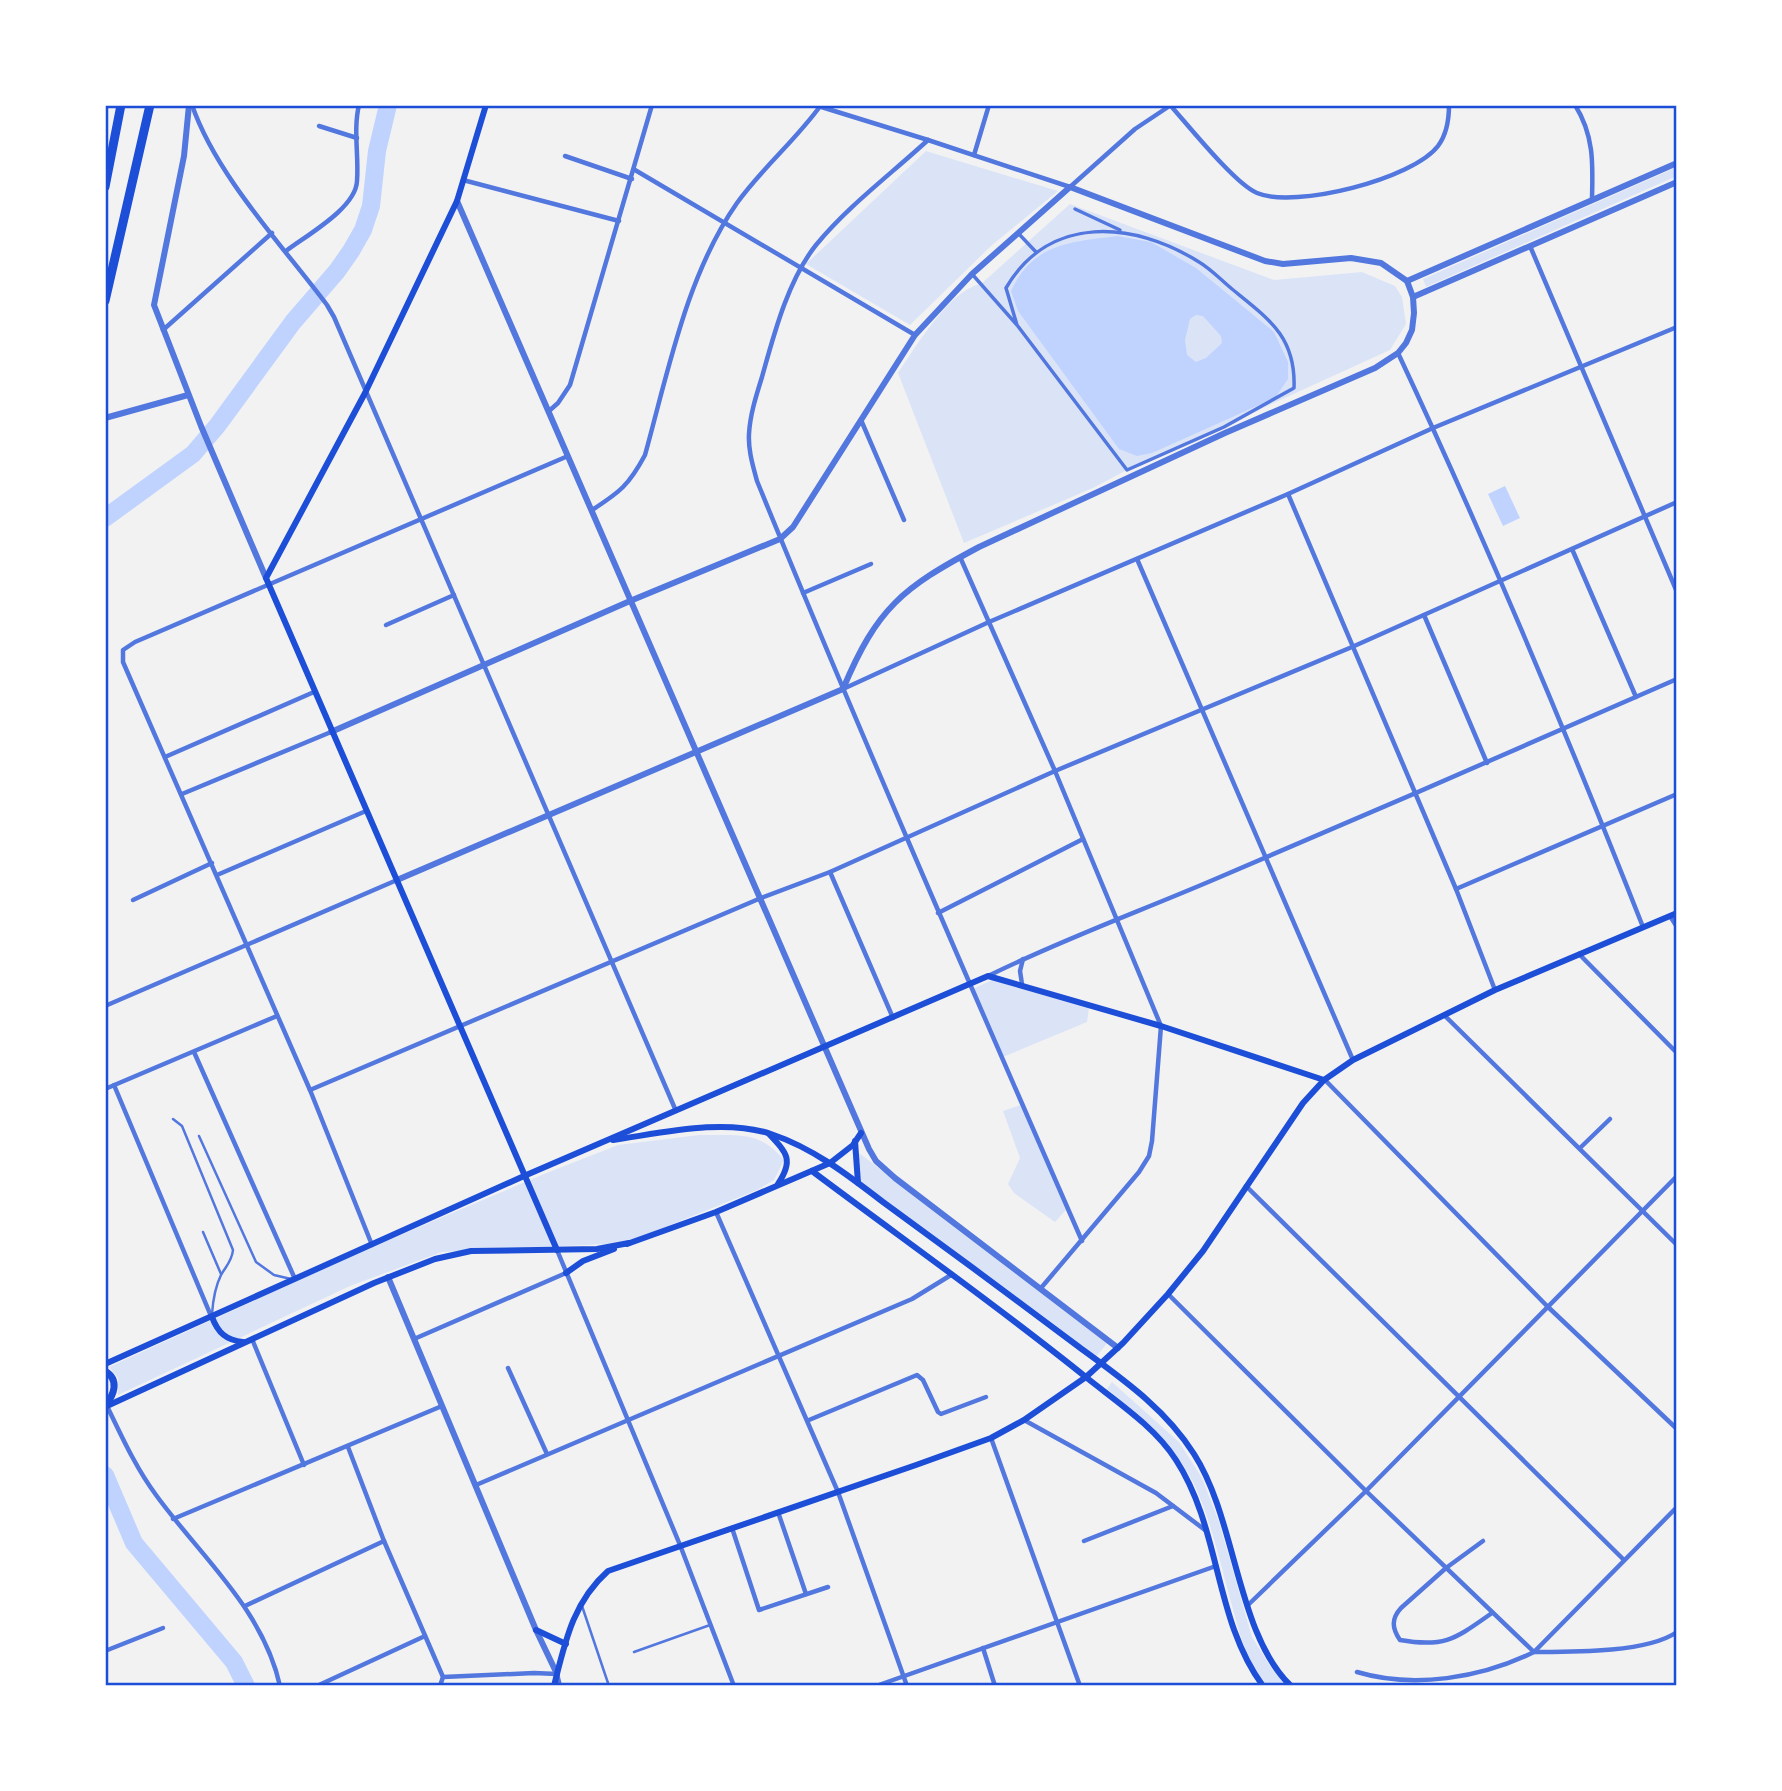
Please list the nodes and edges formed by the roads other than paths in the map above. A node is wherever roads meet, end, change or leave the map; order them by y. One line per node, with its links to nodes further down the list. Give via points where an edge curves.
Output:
1 (121, 105): 22 (highway)
2 (149, 105): 41 (highway)
3 (190, 105): 30 (street, via 212,149); 44 (street, via 154,298)
4 (359, 105): 13 (street)
5 (486, 105): 20 (main road)
6 (652, 105): 18 (street)
7 (989, 105): 15 (street)
8 (1170, 105): 9 (street, via 1242,183 1257,193 1291,197 1331,193 1410,168 1439,145); 23 (street, via 1135,129)
9 (1449, 105)
10 (1575, 105): 24 (street, via 1592,147)
11 (819, 106): 14 (street); 28 (street, via 752,183)
12 (319, 125): 13 (street)
13 (356, 138): 33 (street, via 353,197)
14 (928, 140): 15 (street); 35 (street, via 835,224)
15 (974, 155): 23 (street)
16 (565, 156): 19 (street)
17 (1677, 163): 24 (street)
18 (635, 170): 19 (street); 28 (street)
19 (632, 179): 27 (street)
20 (463, 180): 25 (main road); 27 (street)
21 (1677, 181): 32 (street)
22 (105, 187)
23 (1070, 187): 31 (street); 38 (street, via 1265,261 1365,259 1381,263)
24 (1592, 198): 37 (street)
25 (457, 201): 48 (main road); 50 (street)
26 (1075, 209): 29 (street)
27 (620, 221): 50 (street, via 570,385)
28 (725, 222): 35 (street); 57 (street, via 695,286 645,454 621,491)
29 (1121, 231): 34 (street, via 1064,236); 42 (street, via 1148,237 1198,262 1251,304 1289,347 1295,367 1294,388 1224,427 1127,470)
30 (272, 233): 33 (street); 44 (street)
31 (1018, 233): 34 (street); 36 (street)
32 (1530, 246): 39 (street); 47 (street)
33 (286, 251): 48 (street, via 327,304)
34 (1036, 252): 42 (street, via 1006,288)
35 (800, 268): 45 (street); 61 (street, via 774,334 748,435 757,481)
36 (972, 274): 42 (street); 45 (street)
37 (1423, 275): 38 (street); 39 (street, via 1422,284)
38 (1406, 281): 40 (street)
39 (1429, 289): 40 (street)
40 (1413, 297): 46 (street, via 1412,330)
41 (105, 302)
42 (1017, 325)
43 (1677, 327): 47 (street)
44 (163, 330): 49 (street)
45 (915, 335): 52 (street)
46 (1398, 353): 53 (street); 63 (street, via 1375,368)
47 (1583, 366): 53 (street); 58 (street)
48 (365, 393): 59 (street); 66 (main road)
49 (188, 395): 51 (street); 66 (street)
50 (549, 411): 54 (street)
51 (105, 418)
52 (861, 419): 60 (street); 61 (street, via 793,527)
53 (1433, 428): 55 (street); 67 (street)
54 (568, 456): 57 (street); 59 (street)
55 (1288, 494): 64 (street); 75 (street)
56 (1677, 502): 58 (street)
57 (592, 510): 71 (street)
58 (1645, 516): 62 (street); 68 (street)
59 (421, 520): 66 (street); 70 (street)
60 (904, 520)
61 (780, 539): 69 (street); 71 (street)
62 (1572, 549): 67 (street); 80 (street)
63 (960, 557): 73 (street); 78 (street, via 912,586 883,615 859,651)
64 (1137, 559): 73 (street); 81 (street)
65 (871, 564): 69 (street)
66 (267, 581): 79 (main road); 85 (street, via 123,650 123,662)
67 (1500, 581): 72 (street); 82 (street)
68 (1677, 591)
69 (803, 593): 78 (street)
70 (454, 594): 74 (street); 76 (street)
71 (630, 601): 76 (street); 84 (street)
72 (1424, 615): 75 (street); 86 (street)
73 (989, 622): 78 (street); 87 (street)
74 (386, 625)
75 (1352, 647): 81 (street); 89 (street)
76 (485, 664): 83 (street); 92 (street)
77 (1677, 679): 80 (street)
78 (843, 690): 84 (street); 94 (street)
79 (314, 692): 83 (main road); 85 (street)
80 (1636, 697): 82 (street)
81 (1201, 709): 87 (street); 96 (street)
82 (1564, 730): 86 (street); 93 (street)
83 (331, 732): 88 (street); 91 (main road)
84 (696, 752): 92 (street); 102 (street)
85 (165, 757): 88 (street)
86 (1487, 763): 89 (street)
87 (1055, 771): 94 (street); 95 (street)
88 (182, 794): 97 (street)
89 (1415, 794): 96 (street); 101 (street)
90 (1677, 794): 93 (street)
91 (366, 811): 99 (street); 100 (main road)
92 (549, 815): 100 (street); 113 (street)
93 (1603, 826): 101 (street); 108 (street)
94 (906, 836): 98 (street); 105 (street)
95 (1083, 839): 105 (street); 107 (street)
96 (1266, 858): 107 (street); 127 (street)
97 (212, 863): 99 (street); 103 (street)
98 (830, 872): 102 (street); 121 (street)
99 (216, 875): 110 (street)
100 (397, 880): 110 (street); 123 (main road)
101 (1456, 889): 117 (street)
102 (758, 899): 113 (street); 124 (street)
103 (133, 900)
104 (1677, 913): 106 (main road)
105 (938, 914): 116 (street)
106 (1670, 916): 108 (main road); 109 (street)
107 (1117, 921): 112 (street); 122 (street)
108 (1643, 927): 111 (main road)
109 (1677, 927)
110 (246, 943): 118 (street); 120 (street)
111 (1578, 953): 117 (main road); 126 (street)
112 (1023, 958): 114 (street); 115 (street)
113 (610, 962): 123 (street); 132 (street)
114 (988, 976): 115 (main road); 116 (main road)
115 (1022, 984): 122 (main road)
116 (970, 985): 121 (main road); 151 (street)
117 (1495, 990): 119 (main road)
118 (105, 1006)
119 (1444, 1015): 127 (main road); 140 (street)
120 (278, 1016): 125 (street); 131 (street)
121 (893, 1018): 124 (main road)
122 (1161, 1026): 128 (main road); 151 (street, via 1149,1156)
123 (460, 1028): 131 (street); 143 (main road)
124 (824, 1048): 132 (main road); 136 (street)
125 (194, 1052): 129 (street); 160 (street)
126 (1677, 1053)
127 (1353, 1060): 128 (main road)
128 (1324, 1080): 147 (main road); 163 (street)
129 (114, 1085): 130 (street); 164 (street)
130 (105, 1088)
131 (310, 1090): 153 (street)
132 (676, 1111): 139 (main road)
133 (173, 1119): 157 (lane, via 182,1126 233,1250)
134 (1610, 1119): 140 (street)
135 (768, 1133): 139 (main road, via 727,1127); 141 (main road); 146 (main road, via 787,1158 786,1172)
136 (861, 1133): 138 (main road); 161 (street, via 876,1161 895,1178)
137 (199, 1136): 160 (lane, via 250,1254 264,1269)
138 (855, 1141): 141 (main road); 145 (main road)
139 (605, 1142): 143 (main road)
140 (1580, 1148): 148 (street)
141 (830, 1163): 142 (main road); 145 (main road)
142 (812, 1171): 146 (main road); 158 (main road)
143 (524, 1176): 153 (main road); 155 (main road)
144 (1677, 1176): 148 (street)
145 (858, 1183): 169 (main road)
146 (777, 1186): 149 (main road)
147 (1245, 1186): 162 (main road, via 1203,1251); 174 (street)
148 (1643, 1210): 154 (street); 163 (street)
149 (716, 1212): 152 (main road); 168 (street)
150 (203, 1232): 157 (lane)
151 (1082, 1241): 161 (street)
152 (629, 1243): 155 (main road); 156 (main road, via 583,1261)
153 (372, 1245): 160 (main road)
154 (1677, 1245)
155 (557, 1250): 156 (street); 159 (main road, via 453,1254)
156 (566, 1273): 165 (street); 180 (street)
157 (221, 1274): 164 (lane)
158 (951, 1275): 168 (street, via 912,1299); 173 (main road)
159 (388, 1277): 165 (street); 166 (main road)
160 (295, 1279): 164 (main road)
161 (1041, 1289): 167 (street)
162 (1168, 1294): 167 (main road); 187 (street)
163 (1547, 1306): 174 (street); 181 (street)
164 (212, 1317): 166 (main road, via 226,1338); 170 (main road)
165 (414, 1339): 177 (street)
166 (248, 1341): 176 (main road); 185 (street)
167 (1118, 1348): 169 (main road)
168 (780, 1356): 178 (street); 180 (street)
169 (1102, 1363): 173 (main road); 205 (main road, via 1159,1411 1194,1453 1220,1507)
170 (105, 1364)
171 (508, 1368): 184 (street)
172 (105, 1371): 176 (main road, via 115,1384)
173 (1086, 1377): 179 (main road); 194 (main road, via 1127,1409 1175,1457 1193,1488)
174 (1459, 1396): 187 (street); 199 (street)
175 (986, 1397): 178 (street, via 941,1414 920,1377 914,1376)
176 (106, 1406): 192 (street, via 134,1461)
177 (442, 1406): 183 (street); 186 (street)
178 (808, 1420): 188 (street)
179 (1024, 1420): 182 (main road); 189 (street)
180 (628, 1421): 184 (street); 198 (street)
181 (1677, 1429)
182 (991, 1438): 188 (main road); 208 (street)
183 (348, 1447): 185 (street); 195 (street)
184 (547, 1454): 186 (street)
185 (304, 1465): 192 (street)
186 (476, 1485): 211 (street)
187 (1366, 1491): 201 (street); 205 (street)
188 (838, 1492): 191 (main road); 221 (street)
189 (1172, 1506): 194 (street); 196 (street)
190 (1677, 1507): 199 (street)
191 (778, 1512): 193 (main road); 203 (street)
192 (173, 1519): 206 (street)
193 (732, 1528): 198 (main road); 203 (street, via 760,1610)
194 (1208, 1532): 200 (main road)
195 (384, 1541): 206 (street); 213 (street)
196 (1084, 1541)
197 (1483, 1541): 201 (street)
198 (680, 1545): 204 (main road, via 608,1571); 209 (street)
199 (1623, 1559): 218 (street)
200 (1217, 1566): 208 (street); 234 (main road, via 1237,1642)
201 (1446, 1568): 207 (street); 207 (street, via 1395,1615 1393,1629 1400,1640 1425,1644 1454,1639)
202 (828, 1587): 203 (street)
203 (806, 1594)
204 (581, 1603): 214 (main road); 228 (lane)
205 (1248, 1605): 235 (main road, via 1266,1651)
206 (245, 1606): 224 (street, via 263,1636)
207 (1492, 1613): 218 (street)
208 (1058, 1621): 215 (street); 233 (street)
209 (712, 1624): 217 (lane); 229 (street)
210 (163, 1628): 216 (street)
211 (536, 1630): 214 (main road); 220 (street)
212 (1677, 1632): 218 (street, via 1626,1647)
213 (425, 1636): 222 (street); 223 (street)
214 (566, 1644): 220 (main road)
215 (982, 1648): 221 (street); 232 (street)
216 (105, 1651)
217 (634, 1652)
218 (1534, 1652): 219 (street, via 1490,1670 1429,1680 1382,1680)
219 (1357, 1672)
220 (557, 1674): 222 (street); 226 (main road); 227 (street)
221 (904, 1676): 230 (street); 231 (street)
222 (443, 1677): 225 (street)
223 (319, 1685)
224 (280, 1686)
225 (440, 1686)
226 (554, 1686)
227 (560, 1686)
228 (609, 1686)
229 (734, 1686)
230 (876, 1686)
231 (907, 1686)
232 (995, 1686)
233 (1080, 1686)
234 (1263, 1686)
235 (1291, 1686)

